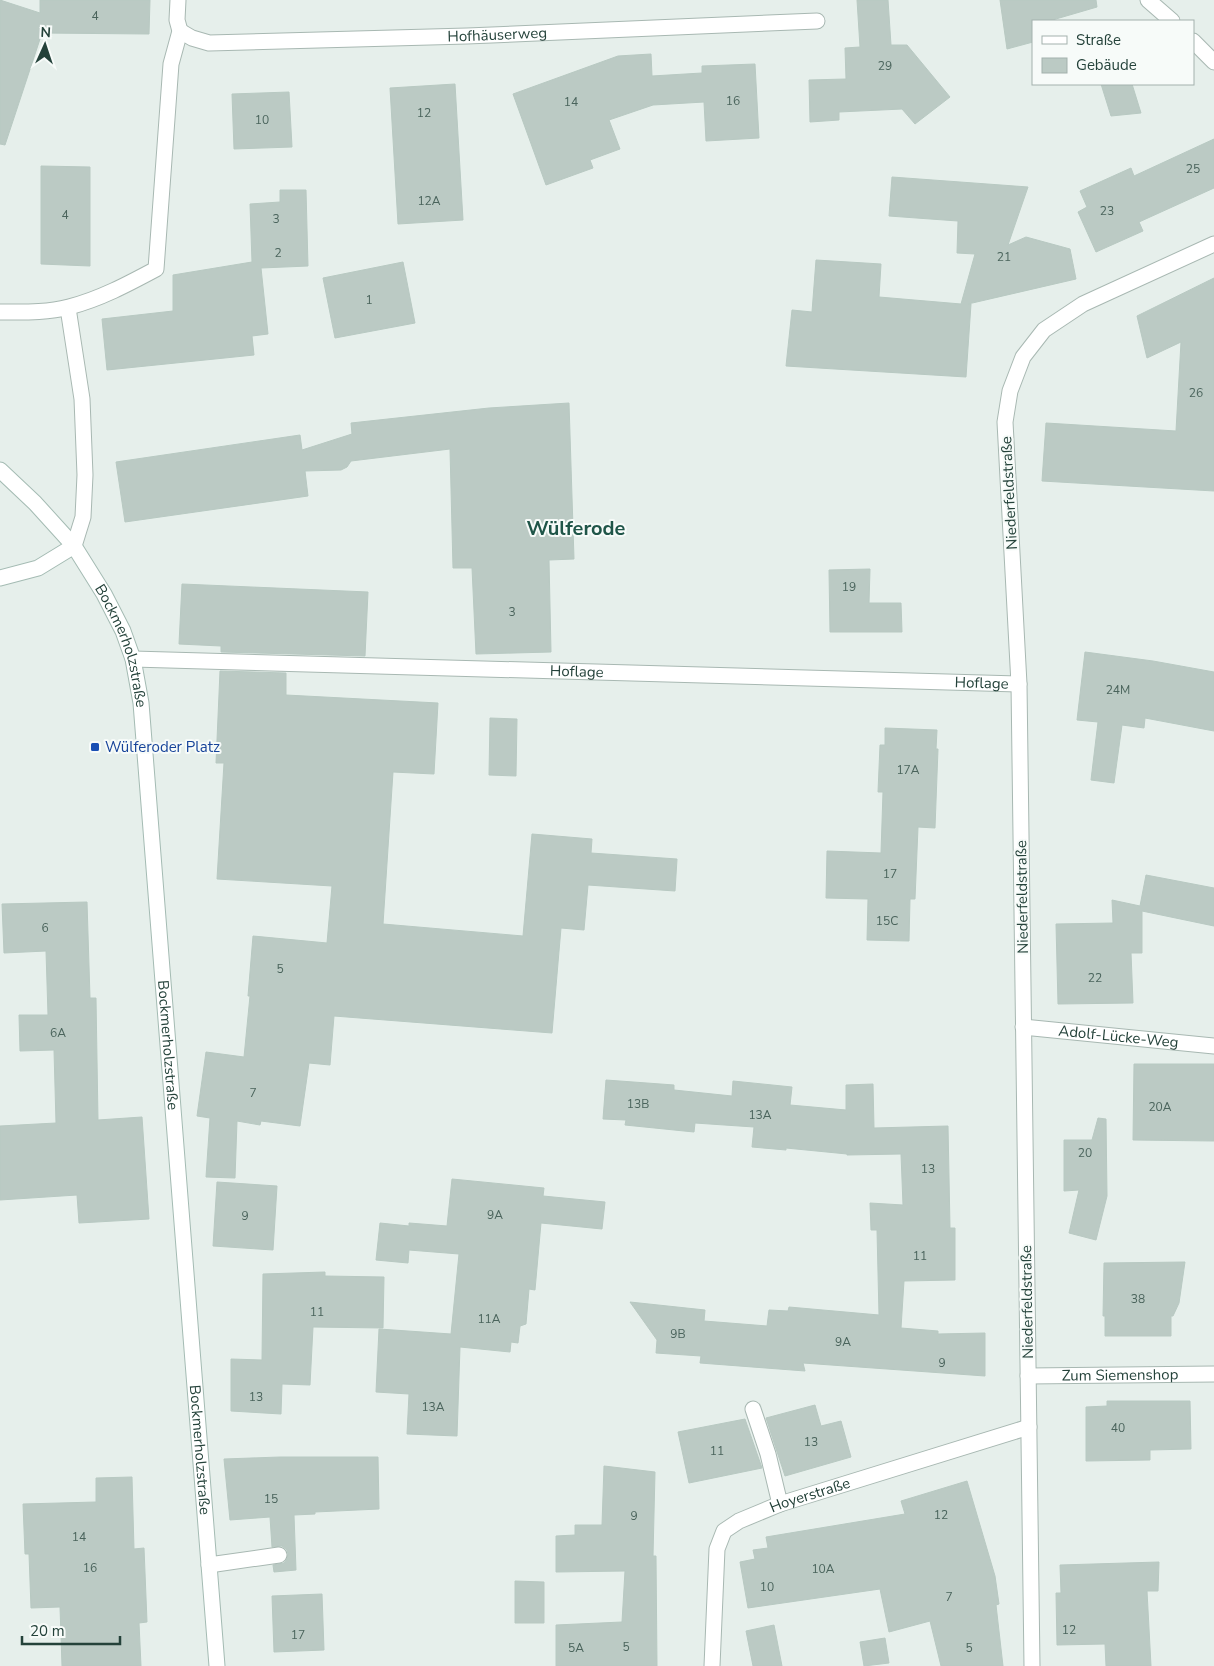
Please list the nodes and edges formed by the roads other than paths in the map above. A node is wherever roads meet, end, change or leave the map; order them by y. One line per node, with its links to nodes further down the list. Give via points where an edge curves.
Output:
1 (178, 0): 5 (street)
2 (1148, 0): 3 (street)
3 (1171, 20)
4 (817, 22): 5 (street, Hofhäuserweg, via 209,43)
5 (180, 31): 9 (street, via 171,64 156,269 120,289)
6 (1194, 42): 7 (street)
7 (1214, 62)
8 (1214, 244): 15 (street, Niederfeldstraße, via 1083,304 1044,330 1023,357 1010,391 1005,422)
9 (68, 308): 10 (street); 12 (street, via 82,398 85,475 83,517)
10 (0, 312)
11 (0, 470): 12 (street, Bockmerholzstraße)
12 (74, 546): 13 (street, via 38,568); 14 (street, Bockmerholzstraße, via 104,594)
13 (0, 578)
14 (133, 659): 15 (street, Hoflage); 24 (street, Bockmerholzstraße, via 141,703)
15 (1019, 684): 16 (street, Niederfeldstraße)
16 (1023, 1026): 17 (street, Adolf-Lücke-Weg); 19 (street, Niederfeldstraße)
17 (1214, 1046)
18 (1214, 1374): 19 (street, Zum Siemenshop)
19 (1028, 1376): 21 (street, Niederfeldstraße)
20 (752, 1410): 22 (street, via 768,1454)
21 (1028, 1427): 22 (street, Hoyerstraße); 27 (street, Niederfeldstraße)
22 (780, 1504): 26 (street, Hoyerstraße, via 724,1531 717,1549)
23 (279, 1555): 24 (street)
24 (209, 1565): 25 (street, Bockmerholzstraße)
25 (217, 1666)
26 (712, 1666)
27 (1032, 1666)

